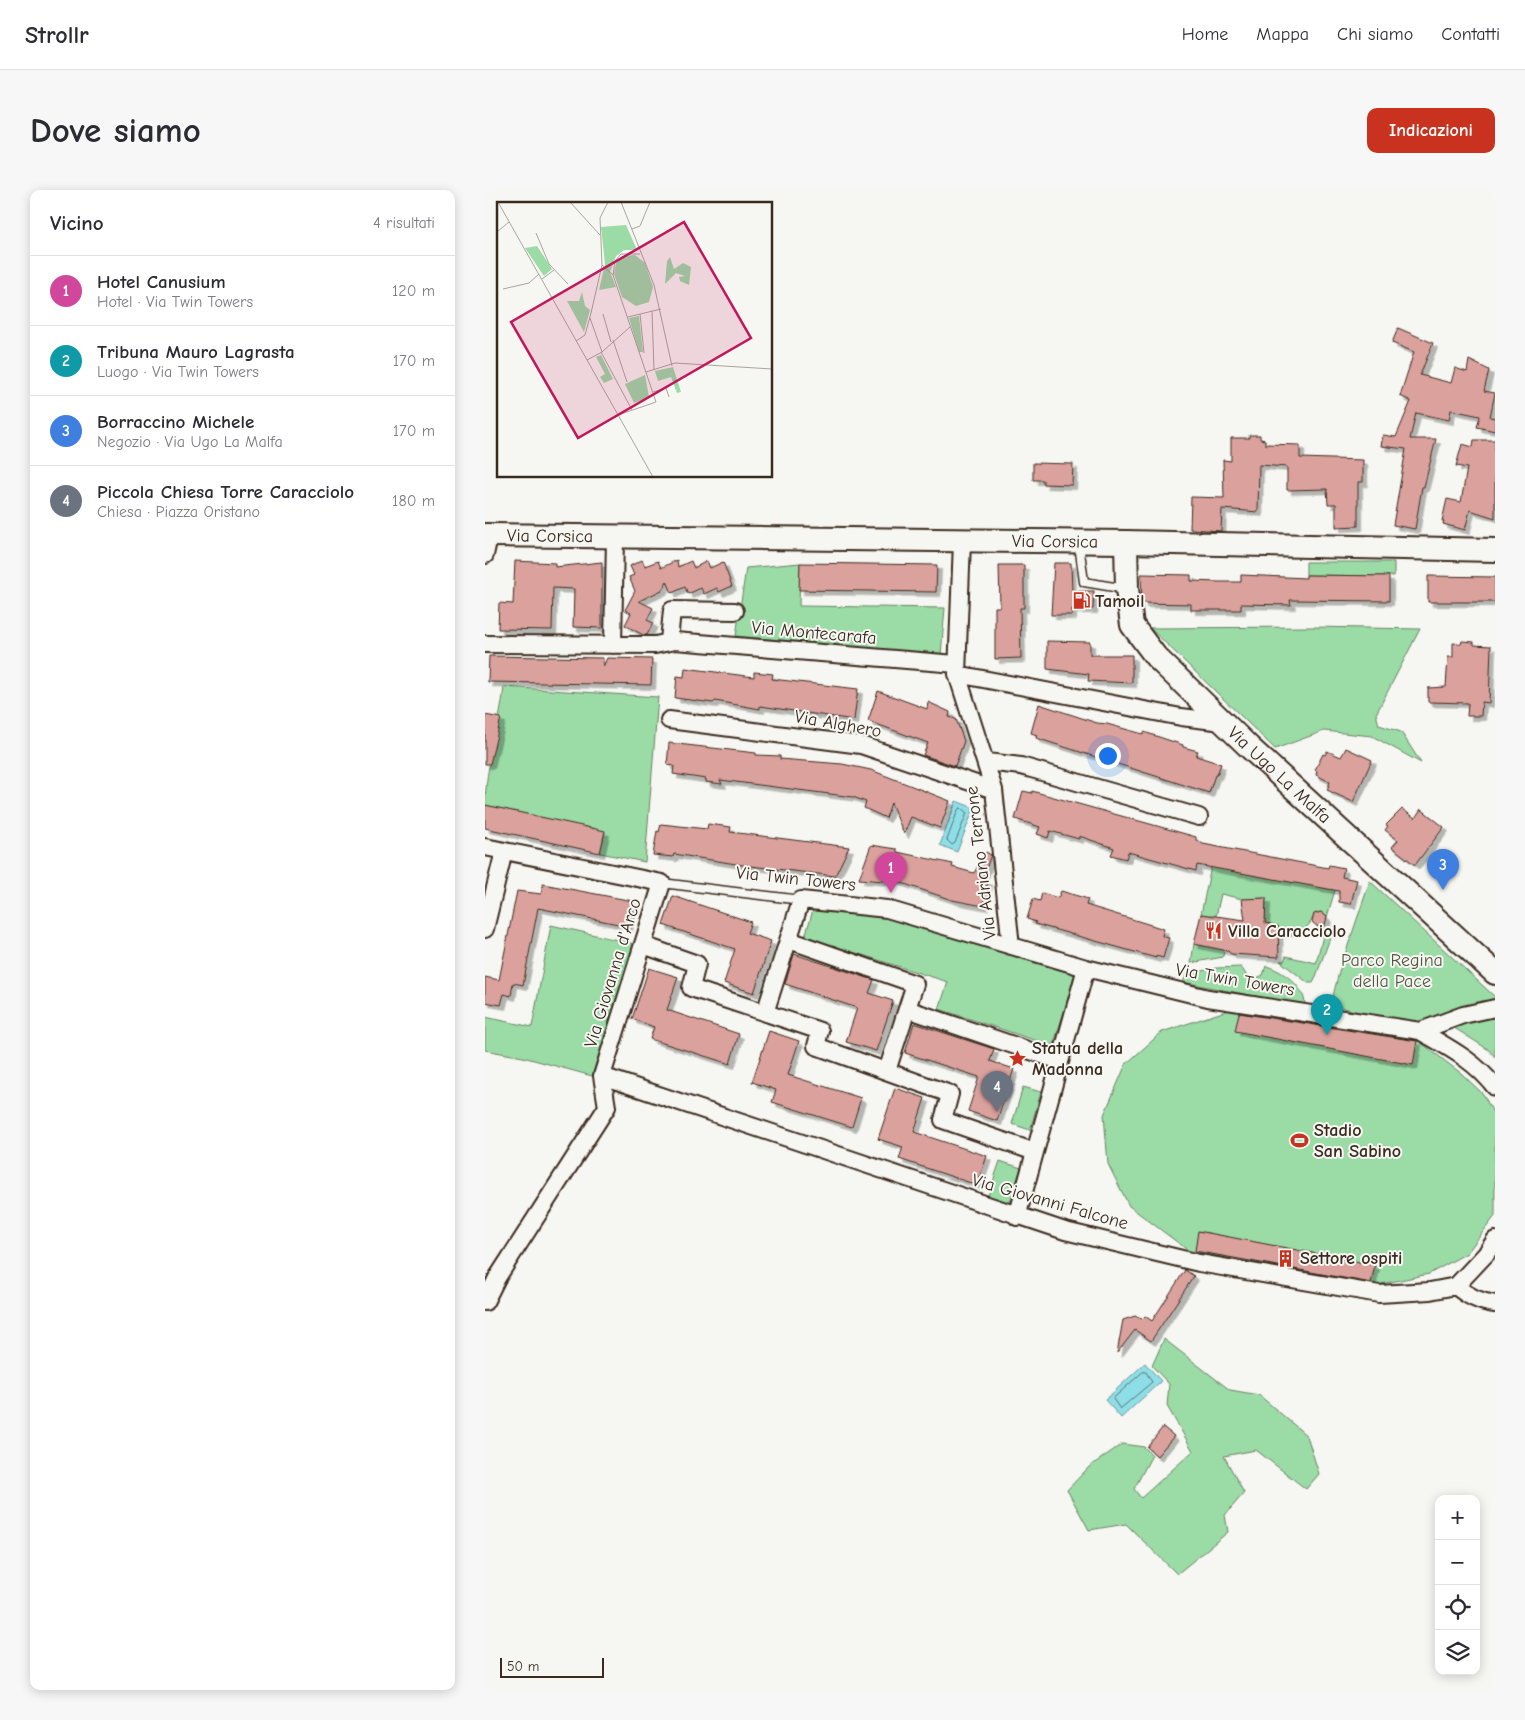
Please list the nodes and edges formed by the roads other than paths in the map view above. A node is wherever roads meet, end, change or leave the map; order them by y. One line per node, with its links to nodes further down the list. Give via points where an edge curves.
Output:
1 (615, 537): 2 (street, Via Corsica); 3 (street, Via Corsica); 11 (street, Via Corsica)
2 (962, 540): 4 (street, Via Corsica); 12 (street, Via Adriano Terrone)
3 (486, 542)
4 (1078, 542): 5 (street, Via Corsica); 7 (lane, via 1084,582)
5 (1126, 542): 6 (street, Via Corsica); 7 (street, Via Ugo La Malfa)
6 (1495, 550)
7 (1127, 589): 14 (street, Via Ugo La Malfa, via 1132,625 1155,657)
8 (735, 611): 9 (street, Via Montecarafa, via 672,610)
9 (669, 641): 11 (street, Via Montecarafa, via 655,645); 12 (street, Via Montecarafa)
10 (485, 644): 11 (street, Via Montecarafa)
11 (613, 645)
12 (957, 669): 14 (street, Via Montecarafa, via 1175,716); 15 (street, Via Adriano Terrone)
13 (669, 720): 16 (street, Via Alghero, via 861,745)
14 (1223, 722): 27 (street, Via Ugo La Malfa)
15 (987, 762): 16 (street, Via Adriano Terrone); 17 (street, via 1021,766)
16 (994, 790): 25 (street, Via Adriano Terrone)
17 (1199, 817)
18 (485, 847): 19 (street)
19 (504, 851): 20 (street); 22 (street)
20 (662, 882): 21 (lane, Via Twin Towers); 24 (street, Via Giovanna d'Arco)
21 (801, 900): 23 (street); 25 (street, Via Twin Towers, via 887,909)
22 (485, 929)
23 (789, 940): 29 (street, via 915,984); 30 (street)
24 (643, 945): 30 (street, via 697,964 691,988); 34 (street, Via Giovanna d'Arco)
25 (1011, 946): 26 (street, Via Twin Towers)
26 (1086, 968): 31 (street, Via Twin Towers, via 1207,998); 32 (street)
27 (1495, 974)
28 (1495, 1008): 31 (street, Via Twin Towers)
29 (907, 1009): 32 (street); 33 (street)
30 (765, 1013): 33 (street, via 820,1031 816,1046)
31 (1420, 1030): 35 (street, via 1481,1070)
32 (1061, 1061): 36 (street)
33 (887, 1071): 36 (street, via 951,1094 943,1120)
34 (602, 1076): 37 (street, Via Giovanni Falcone); 40 (street, via 607,1107 497,1278)
35 (1495, 1087)
36 (1035, 1152): 37 (street)
37 (1017, 1217): 39 (street, Via Giovanni Falcone, via 1199,1263 1379,1294)
38 (1495, 1240): 39 (street)
39 (1456, 1286): 41 (street, via 1465,1294)
40 (485, 1302)
41 (1495, 1304)

